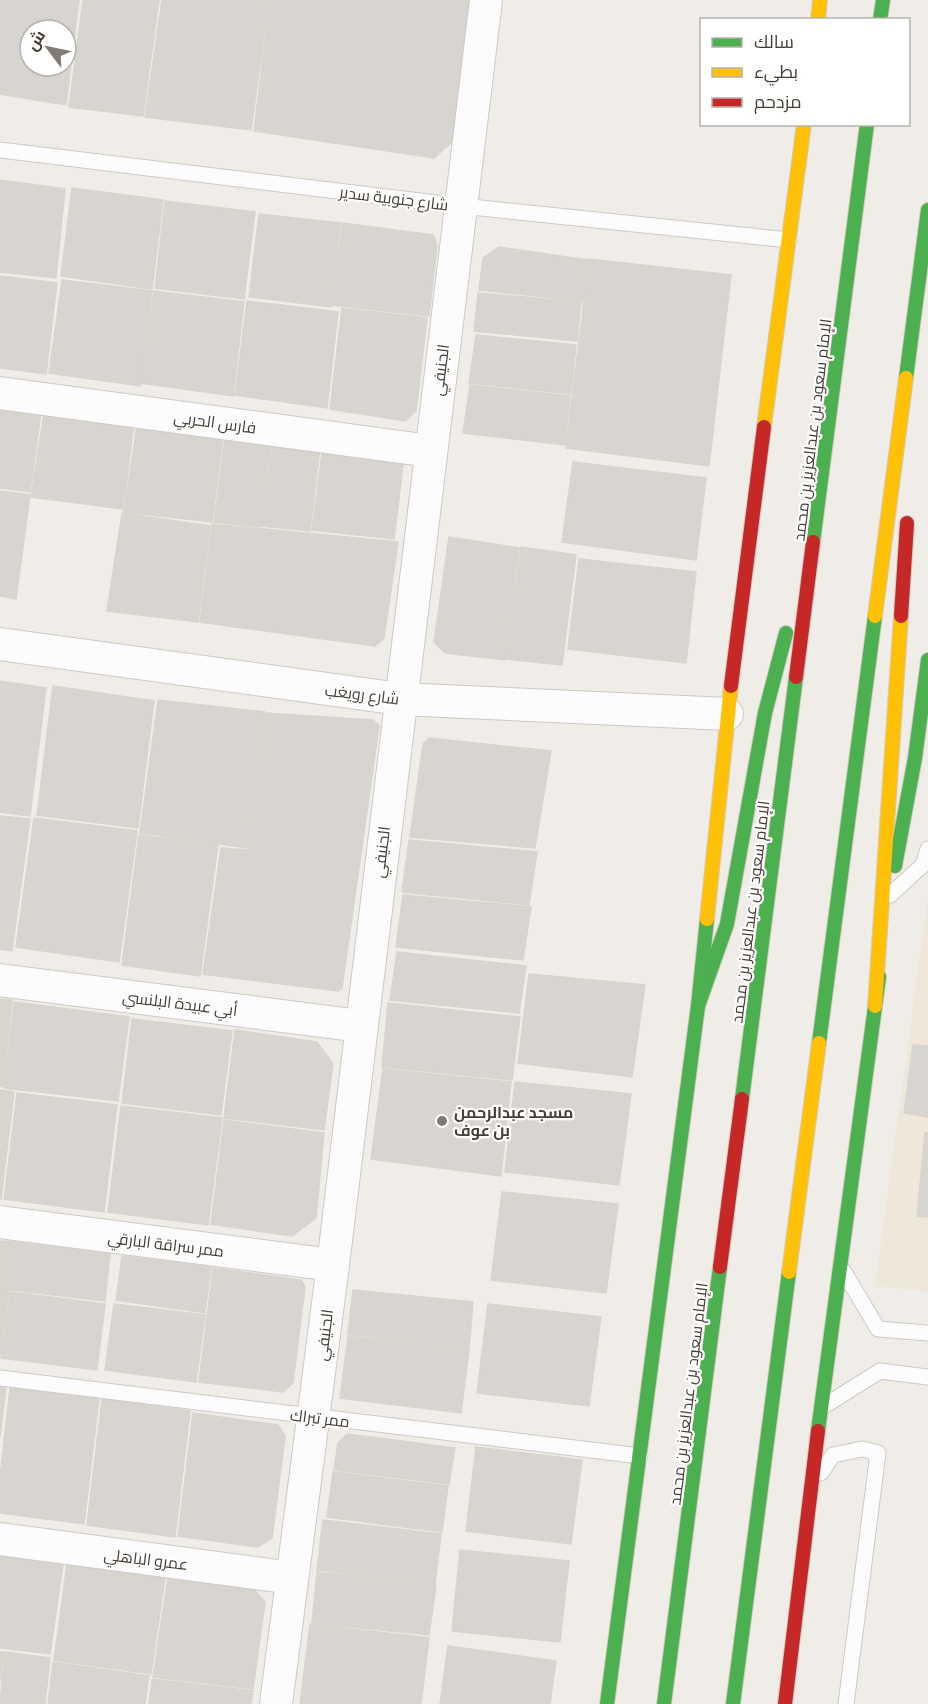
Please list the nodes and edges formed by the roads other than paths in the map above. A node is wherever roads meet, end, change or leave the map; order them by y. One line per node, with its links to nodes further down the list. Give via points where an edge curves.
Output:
1 (486, 0): 9 (street, الجنيفي)
2 (820, 0): 4 (main road)
3 (883, 0): 5 (main road)
4 (818, 18)
5 (880, 18)
6 (804, 126): 11 (main road)
7 (867, 126): 16 (main road, الإمام سعود بن عبدالعزيز بن محمد)
8 (0, 150): 9 (lane, شارع جنوبية سدير)
9 (461, 206): 11 (lane, شارع جنوبية سدير); 14 (street, الجنيفي)
10 (928, 210): 12 (main road)
11 (789, 240): 21 (main road)
12 (908, 380): 15 (main road); 43 (main road)
13 (0, 393): 14 (street, فارس الحربي)
14 (430, 451): 20 (street, الجنيفي)
15 (907, 473)
16 (820, 506): 25 (main road, via 765,713 727,924); 42 (main road, الإمام سعود بن عبدالعزيز بن محمد)
17 (907, 508): 26 (main road, via 907,555)
18 (0, 644): 20 (street, شارع رويغب)
19 (928, 660): 23 (main road)
20 (399, 699): 21 (street, شارع رويغب); 27 (street, الجنيفي)
21 (726, 714): 25 (main road)
22 (928, 849): 23 (lane, via 924,865)
23 (890, 895): 26 (main road)
24 (0, 980): 27 (street, أبي عبيدة البلنسي)
25 (698, 1006): 36 (main road)
26 (875, 1006): 30 (main road)
27 (360, 1026): 29 (street, الجنيفي)
28 (0, 1222): 29 (street, ممر سراقة البارقي)
29 (333, 1265): 35 (street, الجنيفي)
30 (840, 1266): 31 (lane, via 878,1329); 34 (main road)
31 (928, 1333)
32 (928, 1377): 34 (lane, via 880,1371)
33 (0, 1378): 35 (lane, ممر تبراك)
34 (821, 1408): 37 (main road)
35 (314, 1417): 36 (lane, ممر تبراك); 39 (street, الجنيفي)
36 (640, 1456): 41 (main road)
37 (813, 1486): 44 (main road); 45 (lane, via 833,1455 862,1449 878,1453)
38 (0, 1539): 39 (street, عمرو الباهلي)
39 (292, 1578): 40 (street, الجنيفي)
40 (276, 1704)
41 (607, 1704)
42 (664, 1704)
43 (732, 1704)
44 (785, 1704)
45 (846, 1704)

